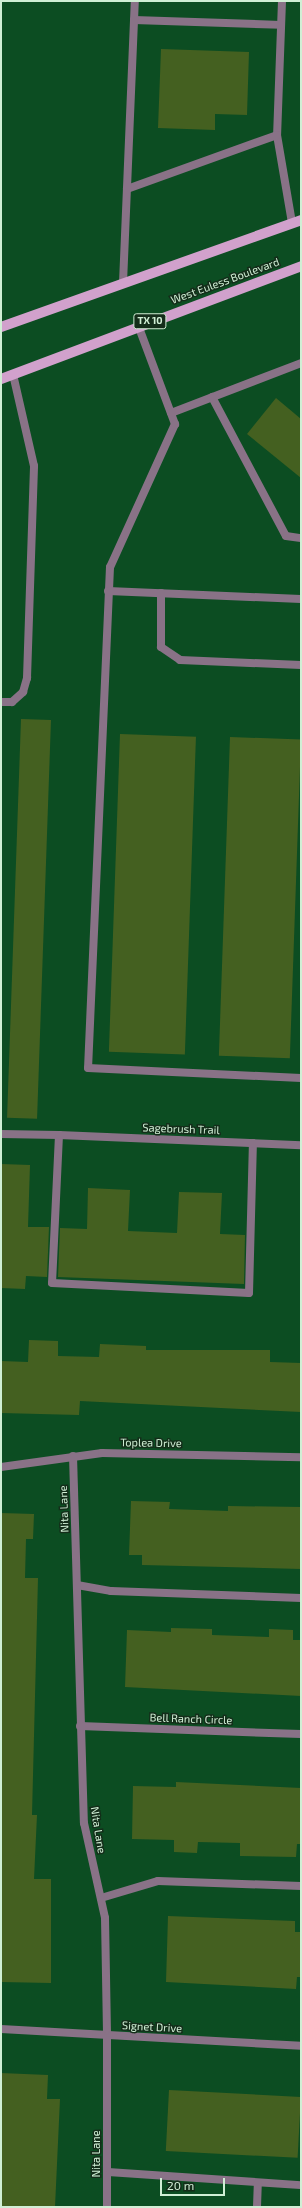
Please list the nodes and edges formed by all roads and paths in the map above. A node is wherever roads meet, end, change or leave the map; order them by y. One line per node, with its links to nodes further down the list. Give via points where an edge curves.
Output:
1 (135, 1): 3 (street)
2 (282, 1): 4 (street)
3 (134, 20): 4 (street); 6 (street)
4 (281, 25): 5 (street)
5 (277, 135): 6 (street); 7 (street)
6 (127, 188): 9 (street)
7 (296, 222): 9 (main road)
8 (301, 266): 10 (main road, West Euless Boulevard / TX 10)
9 (123, 283): 11 (main road)
10 (138, 325): 13 (main road, West Euless Boulevard / TX 10); 16 (street)
11 (1, 327)
12 (301, 363): 15 (street)
13 (13, 374): 14 (main road, West Euless Boulevard / TX 10); 22 (street, via 34,466 27,670 23,692 12,702)
14 (1, 379)
15 (212, 397): 16 (street); 17 (street, via 286,536)
16 (171, 413): 18 (street, via 175,424 110,567)
17 (301, 538)
18 (108, 590): 19 (street); 23 (street, via 88,1068)
19 (161, 593): 20 (street); 21 (street, via 161,647 180,660)
20 (301, 599)
21 (301, 665)
22 (1, 702)
23 (301, 1078)
24 (1, 1134): 25 (street, Sagebrush Trail)
25 (59, 1135): 26 (street, Sagebrush Trail); 26 (street, via 52,1283 249,1293)
26 (253, 1143): 27 (street, Sagebrush Trail)
27 (301, 1145)
28 (73, 1456): 29 (street, Toplea Drive); 30 (street, Toplea Drive); 31 (street, Nita Lane)
29 (301, 1457)
30 (1, 1467)
31 (77, 1585): 32 (street, via 111,1591); 33 (street, Nita Lane)
32 (301, 1598)
33 (80, 1726): 34 (street, Bell Ranch Circle); 36 (street, Nita Lane, via 84,1823)
34 (301, 1734)
35 (301, 1886): 36 (street, via 158,1881)
36 (100, 1898): 38 (street, Nita Lane, via 108,1964)
37 (1, 2028): 38 (street, Signet Drive)
38 (107, 2036): 39 (street, Signet Drive); 40 (street, Nita Lane)
39 (301, 2046)
40 (108, 2172): 41 (street); 43 (street, Nita Lane)
41 (258, 2183): 42 (street); 44 (street)
42 (301, 2185)
43 (107, 2207)
44 (256, 2207)

